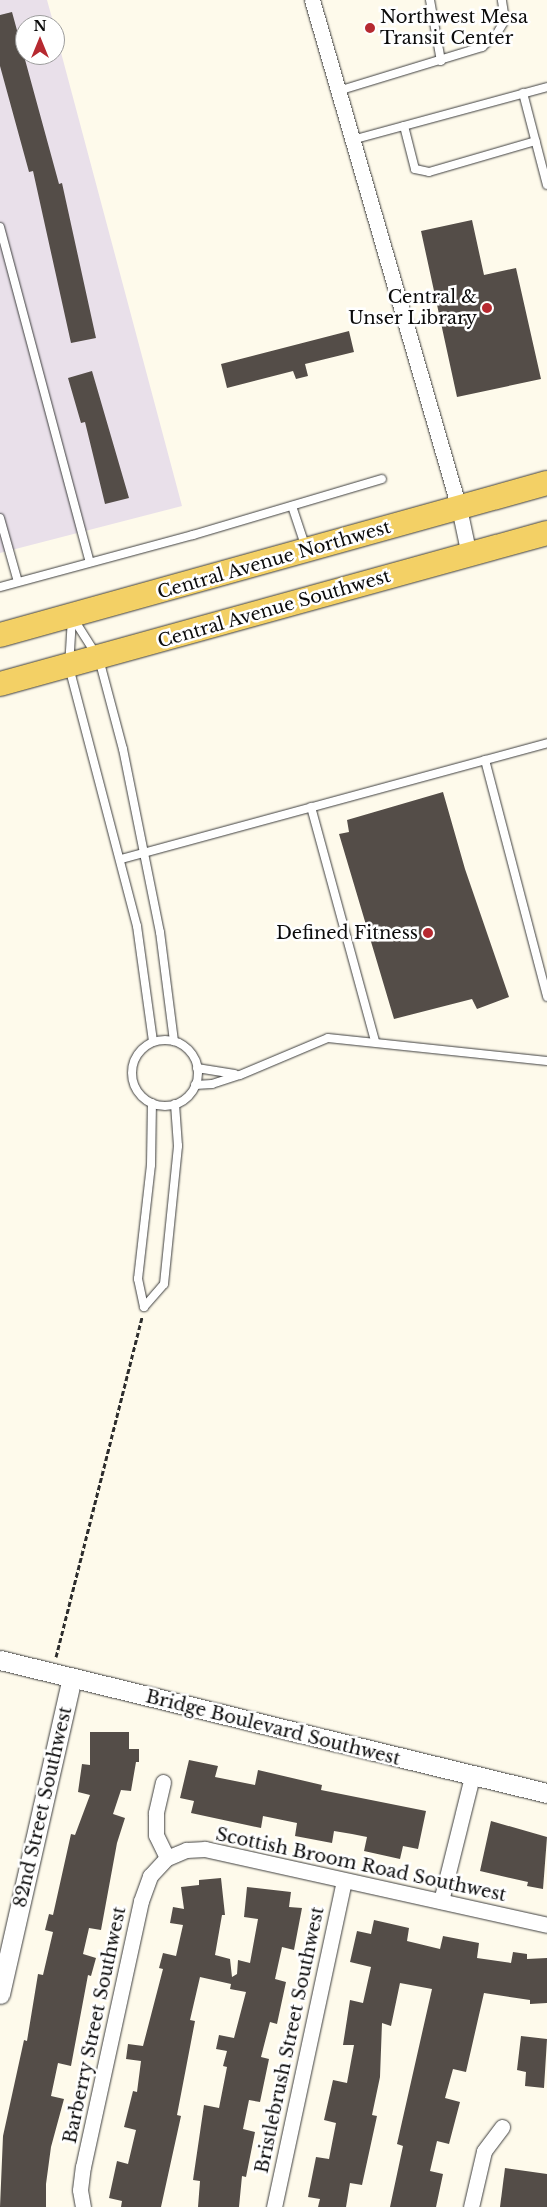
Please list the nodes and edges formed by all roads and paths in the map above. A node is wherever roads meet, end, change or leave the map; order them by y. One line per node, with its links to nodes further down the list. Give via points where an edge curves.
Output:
1 (312, 0): 6 (street)
2 (430, 0): 4 (lane)
3 (502, 0): 4 (lane, via 504,20 496,35 482,47)
4 (441, 61): 6 (lane)
5 (547, 87): 7 (lane)
6 (338, 91): 9 (street)
7 (523, 93): 8 (lane); 10 (lane)
8 (404, 126): 9 (lane); 10 (lane, via 415,169 429,172)
9 (352, 140): 16 (street)
10 (536, 141): 11 (lane)
11 (547, 185)
12 (0, 227): 21 (lane)
13 (382, 478): 15 (lane)
14 (547, 483): 16 (main road, Central Avenue Northwest)
15 (292, 506): 19 (lane); 21 (lane)
16 (458, 508): 19 (main road, Central Avenue Northwest); 20 (street)
17 (0, 518): 22 (lane)
18 (547, 534): 20 (main road, Central Avenue Southwest)
19 (307, 550): 24 (main road, Central Avenue Northwest)
20 (469, 555): 26 (main road, Central Avenue Southwest)
21 (90, 562): 22 (lane)
22 (18, 582): 23 (lane)
23 (0, 586)
24 (72, 616): 25 (main road, Central Avenue Northwest); 26 (lane); 27 (lane)
25 (0, 635)
26 (99, 658): 27 (main road, Central Avenue Southwest); 32 (lane, via 123,749)
27 (69, 667): 28 (main road, Central Avenue Southwest); 33 (lane)
28 (0, 684)
29 (547, 743): 30 (lane)
30 (485, 760): 31 (lane); 34 (lane)
31 (311, 807): 32 (lane); 36 (lane)
32 (144, 852): 33 (lane); 35 (lane, via 160,932)
33 (120, 859): 37 (lane, via 137,926)
34 (547, 997)
35 (174, 1041): 37 (lane); 39 (lane, via 190,1051)
36 (375, 1041): 38 (lane); 40 (lane, via 328,1038)
37 (153, 1042): 42 (lane, via 136,1056 132,1077 142,1097)
38 (547, 1060)
39 (198, 1068): 40 (lane); 41 (lane)
40 (240, 1075): 41 (lane, via 212,1084)
41 (195, 1085): 43 (lane, via 184,1100)
42 (152, 1103): 43 (lane); 44 (lane, via 151,1165 138,1279)
43 (175, 1104): 44 (lane, via 178,1146 164,1284)
44 (144, 1307): 46 (path)
45 (0, 1660): 46 (street, Bridge Boulevard Southwest)
46 (53, 1672): 47 (street, Bridge Boulevard Southwest)
47 (72, 1678): 48 (street, Bridge Boulevard Southwest); 55 (street, 82nd Street Southwest)
48 (472, 1777): 50 (street, Bridge Boulevard Southwest); 53 (street)
49 (162, 1782): 51 (street, via 156,1835)
50 (547, 1793)
51 (167, 1858): 52 (street, Scottish Broom Road Southwest, via 186,1850 205,1849); 57 (street, Barberry Street Southwest, via 150,1876 141,1901 82,2167 80,2190)
52 (344, 1882): 53 (street, Scottish Broom Road Southwest); 58 (street, Bristlebrush Street Southwest)
53 (441, 1901): 54 (street, Scottish Broom Road Southwest)
54 (547, 1925)
55 (0, 1994)
56 (502, 2127): 59 (street, via 484,2151)
57 (83, 2207)
58 (274, 2207)
59 (471, 2207)

